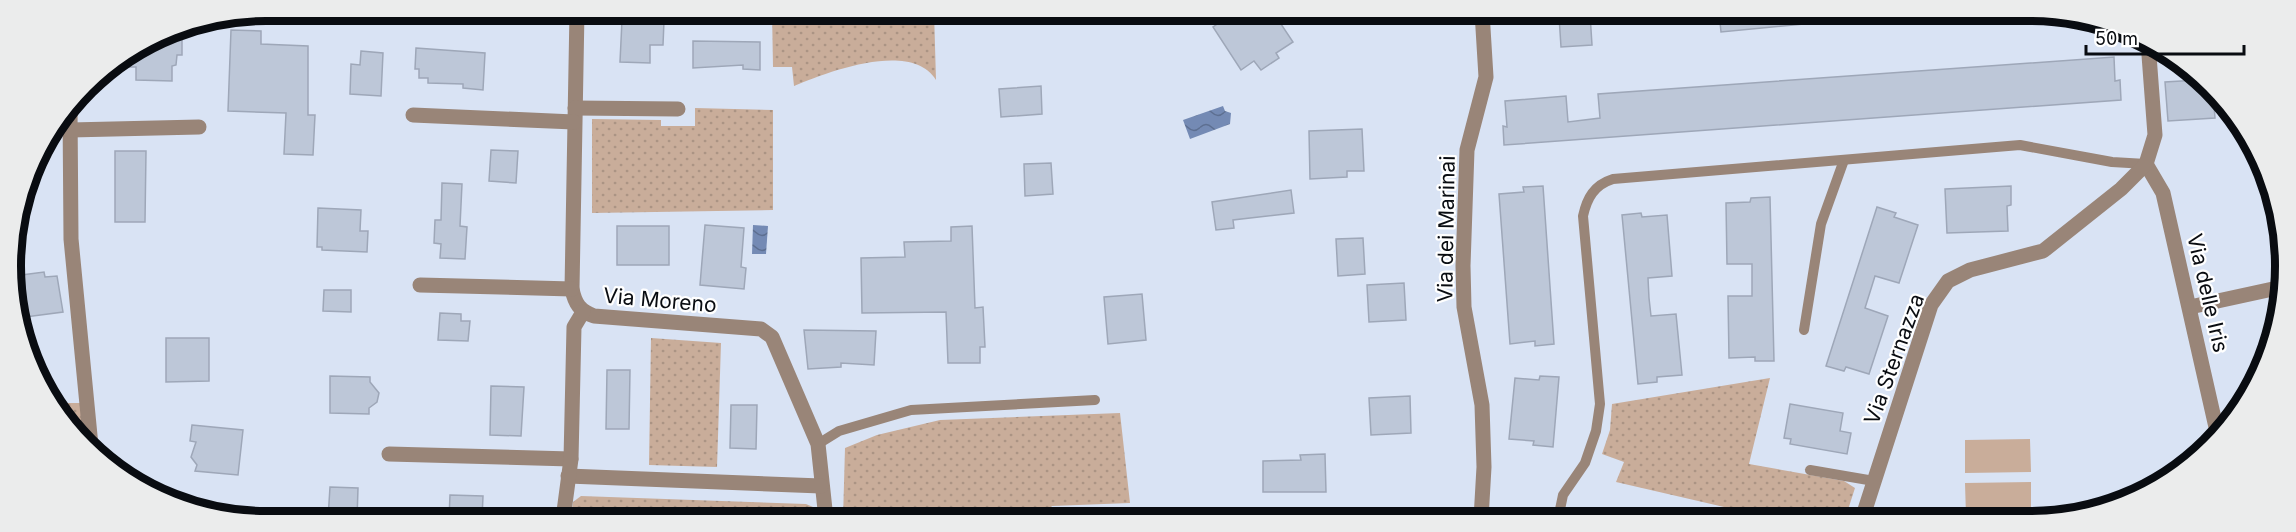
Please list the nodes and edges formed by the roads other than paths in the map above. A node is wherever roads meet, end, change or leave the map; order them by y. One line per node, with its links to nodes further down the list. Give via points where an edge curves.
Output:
1 (577, 21): 6 (street, Via Moreno)
2 (1483, 21): 30 (street, Via dei Marinai, via 1486,77 1467,150 1463,266 1464,307 1482,405)
3 (2149, 52): 11 (street, Via Sternazza, via 2155,135)
4 (678, 110): 6 (street)
5 (412, 115): 6 (street)
6 (575, 115): 13 (street, Via Moreno)
7 (70, 120): 9 (street)
8 (199, 127): 9 (street)
9 (70, 130): 20 (street, via 70,239)
10 (1844, 160): 11 (lane, via 2020,145 2112,162); 17 (lane, via 1821,224); 31 (lane, via 1613,179 1602,182 1593,191 1583,216 1600,404 1585,463 1563,495)
11 (2146, 164): 15 (street, Via delle Iris, via 2163,193); 26 (street, Via Sternazza, via 2043,251 1970,270 1948,281 1931,305)
12 (420, 285): 13 (street)
13 (572, 289): 16 (street, Via Moreno, via 574,302)
14 (2274, 289): 15 (street)
15 (2190, 307): 19 (street, Via delle Iris)
16 (583, 312): 21 (street, Via Moreno, via 762,329 772,337); 23 (street, via 574,327)
17 (1804, 330)
18 (1095, 400): 21 (lane, via 910,411 839,431)
19 (2216, 426)
20 (90, 436)
21 (818, 444): 27 (street, Via Moreno)
22 (389, 454): 23 (street)
23 (571, 459): 25 (street)
24 (1810, 470): 26 (lane)
25 (568, 476): 27 (street); 28 (street)
26 (1874, 481): 32 (street, Via Sternazza)
27 (821, 486): 29 (street, Via Moreno)
28 (564, 511)
29 (825, 511)
30 (1481, 511)
31 (1560, 511)
32 (1865, 511)

